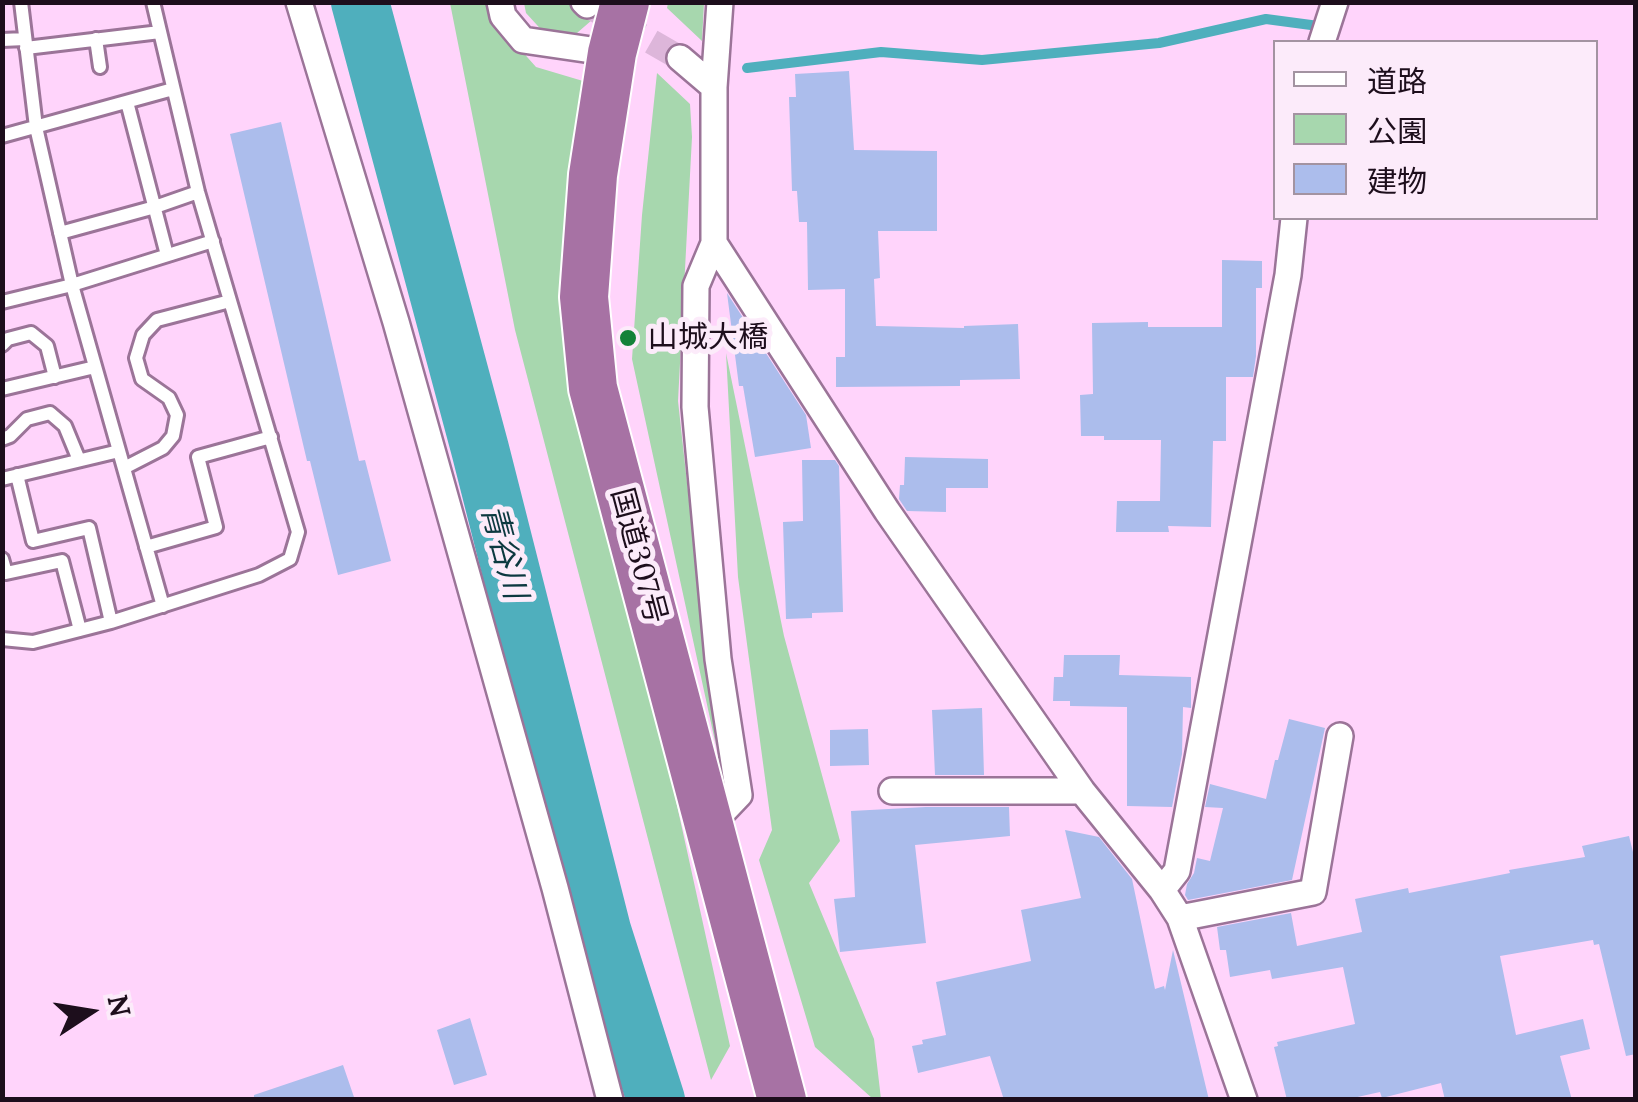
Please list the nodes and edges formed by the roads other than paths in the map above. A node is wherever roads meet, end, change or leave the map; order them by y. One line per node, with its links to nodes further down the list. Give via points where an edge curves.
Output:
1 (21, 2): 12 (lane)
2 (154, 2): 8 (lane)
3 (299, 2): 53 (street, via 406,360)
4 (500, 2): 13 (street, via 523,40)
5 (720, 2): 16 (street)
6 (1335, 2): 11 (street)
7 (599, 3): 13 (highway, 国道307号)
8 (160, 32): 9 (lane); 17 (lane)
9 (96, 39): 12 (lane); 15 (lane)
10 (2, 40): 12 (lane)
11 (1323, 40)
12 (26, 43): 19 (lane)
13 (612, 53): 50 (highway, 国道307号, via 584,297 593,388)
14 (680, 58): 16 (street)
15 (100, 67)
16 (714, 87): 26 (street)
17 (173, 89): 18 (lane); 21 (lane)
18 (127, 102): 19 (lane); 22 (lane)
19 (36, 127): 20 (lane); 24 (lane)
20 (2, 136)
21 (198, 192): 22 (lane); 25 (lane)
22 (155, 207): 24 (lane); 27 (lane)
23 (1294, 220): 51 (street, via 1178,870)
24 (60, 232): 28 (lane)
25 (213, 241): 27 (lane); 30 (lane)
26 (714, 244): 49 (street, via 887,511); 50 (street, via 696,286 695,407 738,795)
27 (167, 255): 28 (lane)
28 (72, 285): 29 (lane); 32 (lane)
29 (2, 302)
30 (230, 302): 35 (lane); 39 (lane, via 156,320 143,335 136,358 142,380 169,398 177,414 163,448)
31 (2, 345): 33 (lane, via 31,333 47,346)
32 (95, 367): 33 (lane); 37 (lane)
33 (56, 377): 34 (lane)
34 (2, 390)
35 (271, 437): 41 (lane, via 198,457 216,528); 43 (lane, via 298,532 290,559 259,576)
36 (2, 439): 38 (lane, via 27,419 50,413 66,426)
37 (119, 451): 38 (lane); 39 (lane)
38 (78, 460): 40 (lane)
39 (124, 468): 41 (lane)
40 (10, 477): 44 (lane, via 33,541 89,528)
41 (146, 547): 43 (lane)
42 (2, 558): 45 (lane, via 6,574 62,561)
43 (163, 606): 44 (lane)
44 (111, 622): 45 (lane)
45 (80, 630): 46 (lane, via 34,642)
46 (2, 640)
47 (1340, 736): 52 (street, via 1313,892)
48 (892, 791): 49 (street)
49 (1082, 791): 51 (street)
50 (711, 832): 54 (highway, 国道307号)
51 (1162, 890): 52 (street)
52 (1180, 918): 55 (street)
53 (610, 1100)
54 (782, 1100)
55 (1244, 1100)

